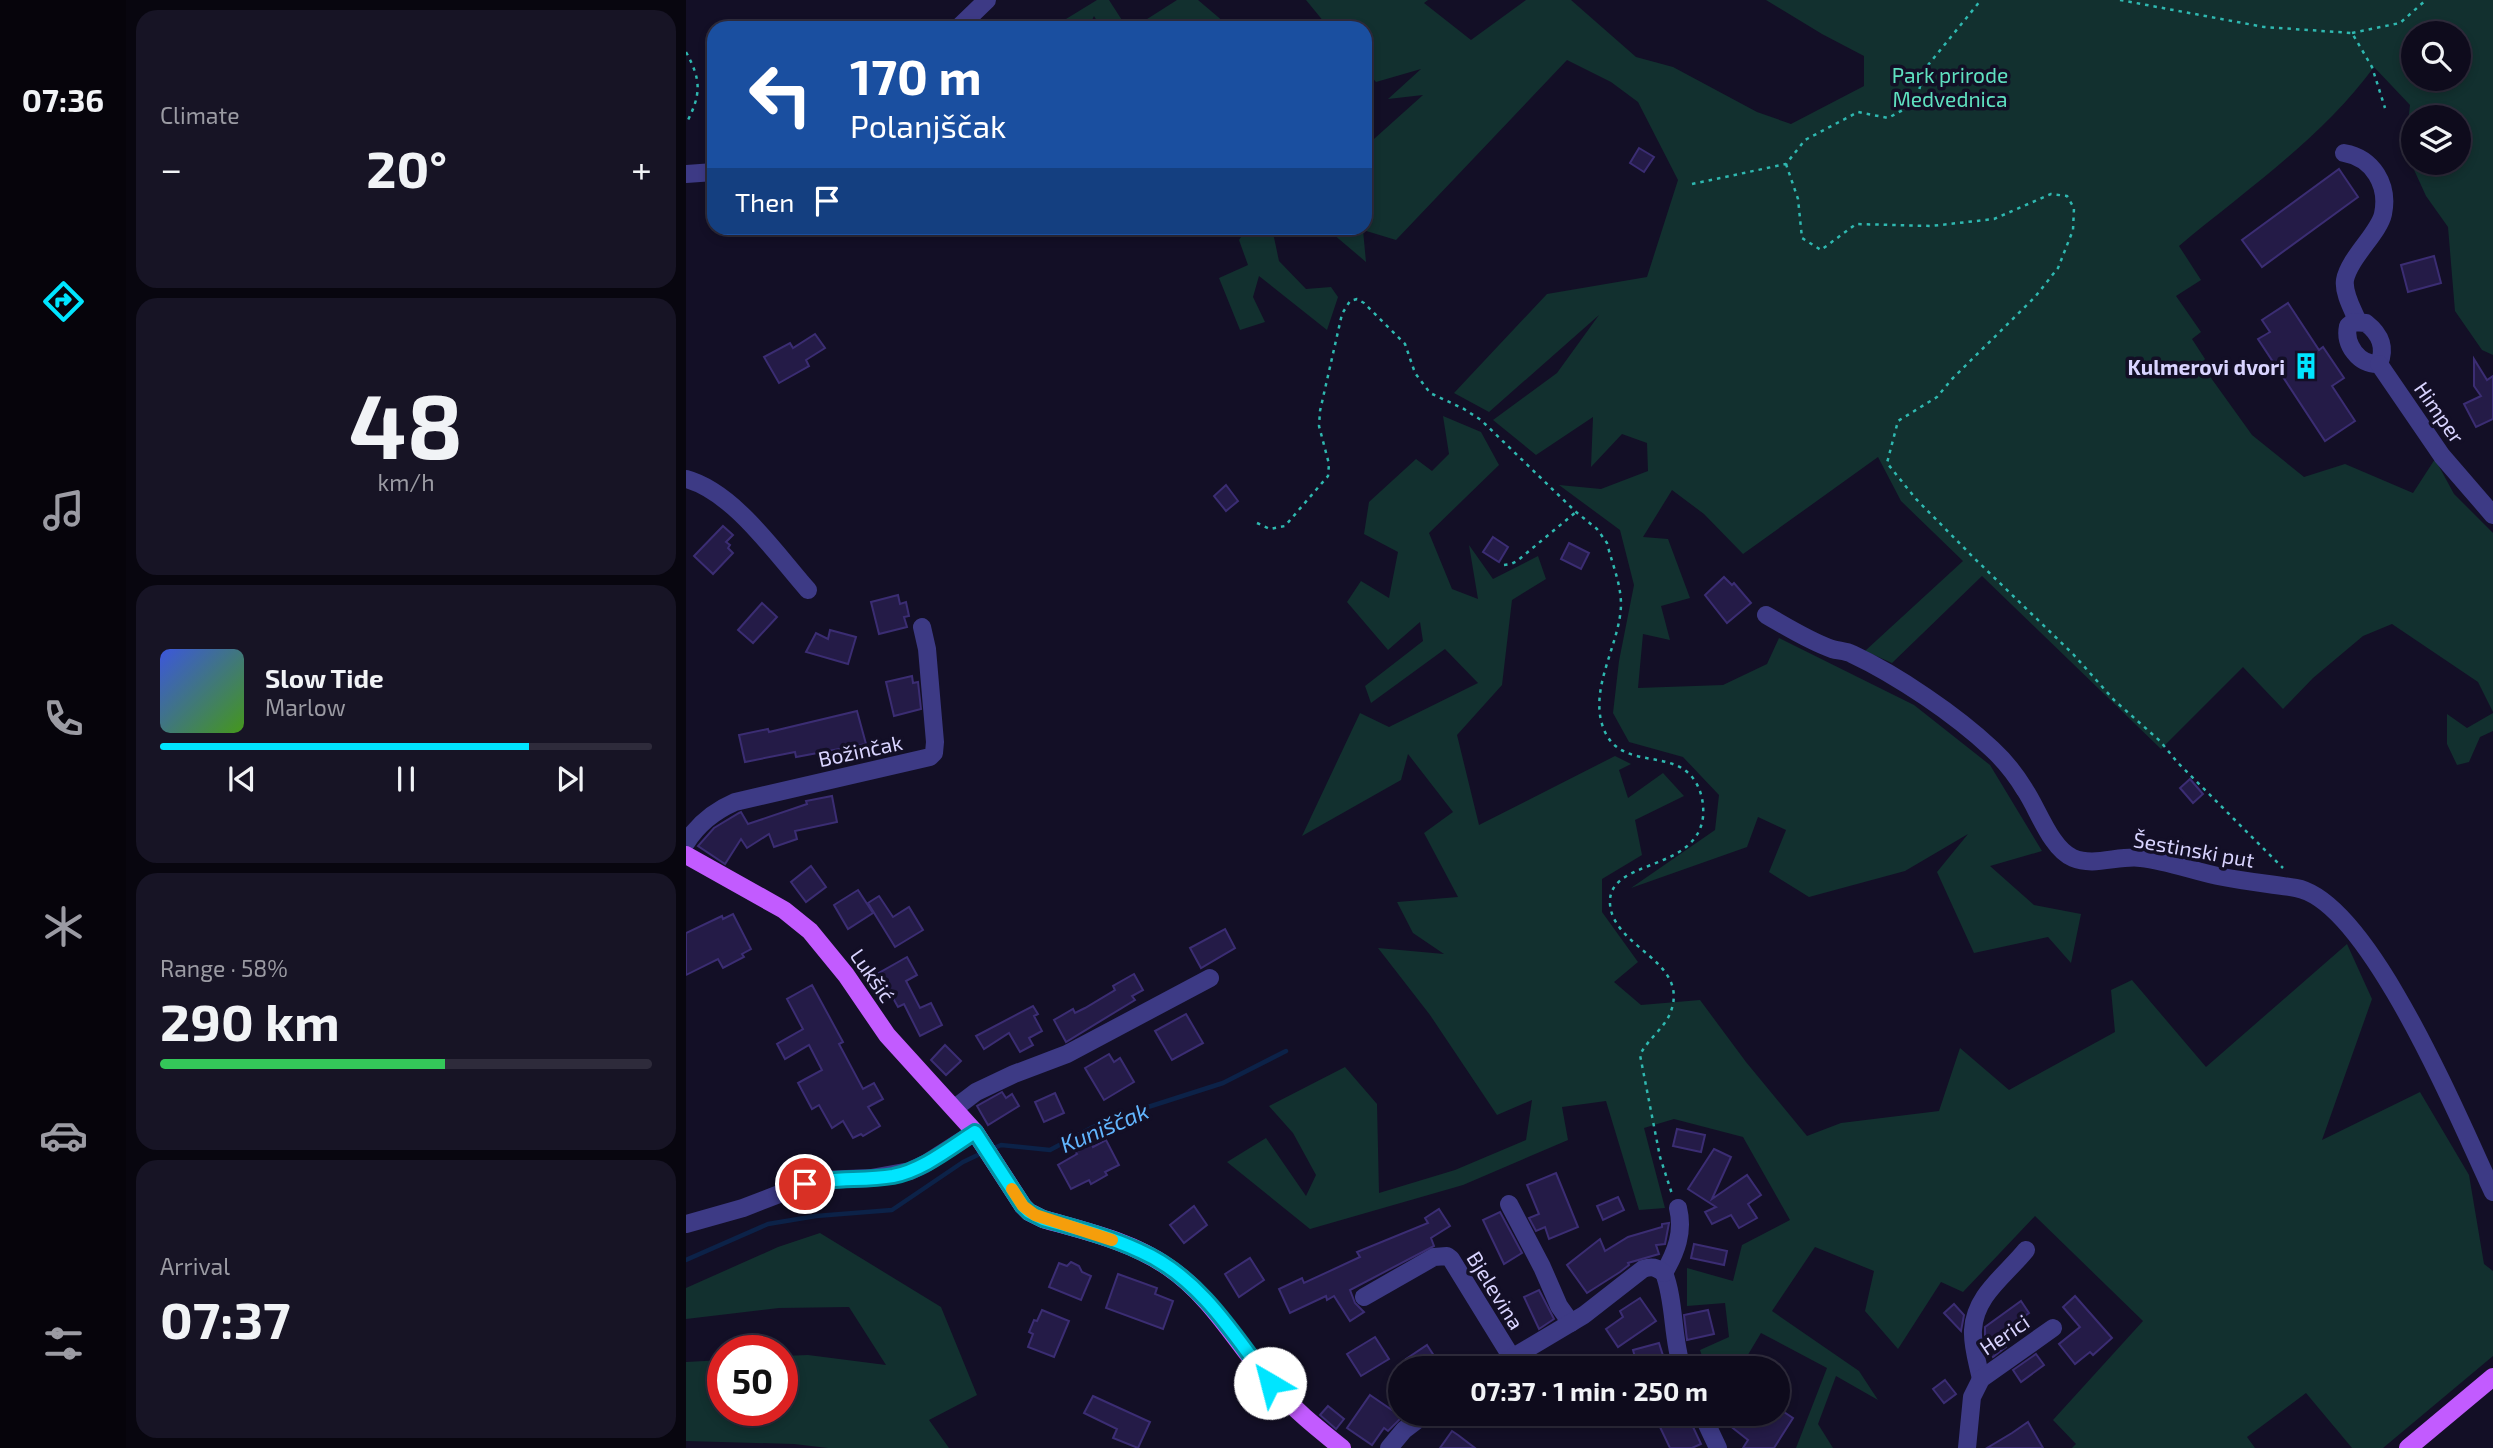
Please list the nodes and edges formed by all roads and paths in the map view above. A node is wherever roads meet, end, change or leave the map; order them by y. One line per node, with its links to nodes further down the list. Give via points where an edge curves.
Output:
1 (987, 0): 5 (street)
2 (1981, 0): 11 (path, via 1924,70 1916,103 1888,118 1858,112 1805,140)
3 (2120, 0): 6 (path, via 2264,27)
4 (2426, 0): 6 (path, via 2400,23)
5 (965, 21)
6 (2352, 33): 8 (path, via 2372,67)
7 (686, 52): 9 (path, via 698,97)
8 (2385, 108)
9 (686, 124)
10 (2344, 153): 15 (street, via 2373,167 2383,189 2383,216 2345,280)
11 (1786, 164): 14 (path); 27 (path, via 1802,238 1821,250 1856,224 1931,226 1994,219 2051,194 2067,196 2074,208 2073,230 2058,268 1937,397 1898,421 1887,463 1916,499 2160,741 2294,879)
12 (707, 172): 13 (street)
13 (686, 174)
14 (1692, 184)
15 (2358, 322): 16 (street, Himper, via 2366,323 2383,345); 16 (street, Himper, via 2348,326 2349,343 2362,361)
16 (2379, 364): 19 (street, Himper, via 2442,456)
17 (686, 479): 22 (street, via 732,505)
18 (1576, 512): 20 (path, via 1481,420 1430,393 1415,373 1405,344 1357,299 1350,301 1342,314 1320,411 1328,476 1285,526 1270,529); 21 (path, via 1517,561); 33 (path, via 1607,543 1621,595 1602,688 1604,731 1627,753 1682,767 1699,787 1703,803 1701,828 1690,845 1626,876 1610,893 1619,926 1656,962 1673,990 1670,1015 1640,1055 1660,1157)
19 (2493, 515)
20 (1257, 523)
21 (1504, 565)
22 (808, 590)
23 (1766, 615): 27 (street, Šestinski put, via 1850,653 1949,712 2011,770 2056,843 2073,858 2143,858 2221,877)
24 (922, 627): 25 (street, Božinčak, via 935,742 930,757 735,802 706,819)
25 (686, 843)
26 (686, 855): 29 (main road, Lukšić, via 805,926 830,953 892,1041)
27 (2297, 888): 31 (street, Šestinski put, via 2325,900 2337,911 2377,964 2415,1030)
28 (1210, 978): 29 (street, via 1068,1054 976,1092)
29 (956, 1108): 30 (main road, Lukšić)
30 (984, 1144): 34 (street, via 910,1171 805,1184); 47 (main road, Lukšić, via 1029,1212 1141,1251 1179,1275 1217,1312 1270,1383)
31 (2493, 1192)
32 (1509, 1204): 38 (street)
33 (1678, 1208): 36 (street, via 1680,1236)
34 (686, 1224)
35 (2026, 1250): 44 (street, Herici, via 1987,1291 1975,1316 1973,1332)
36 (1664, 1273): 38 (street, Bjelevina, via 1651,1266 1643,1269); 42 (street)
37 (1364, 1297): 40 (street, Bjelevina, via 1434,1257 1447,1256)
38 (1571, 1323): 41 (street, Bjelevina)
39 (2053, 1328): 44 (street, Herici)
40 (1511, 1356)
41 (1514, 1356)
42 (1679, 1356)
43 (2493, 1377): 51 (main road)
44 (1981, 1379): 50 (street, Herici, via 1972,1398)
45 (1409, 1426): 48 (street)
46 (1708, 1426): 49 (street)
47 (1342, 1448)
48 (1389, 1448)
49 (1718, 1448)
50 (1967, 1448)
51 (2409, 1448)

